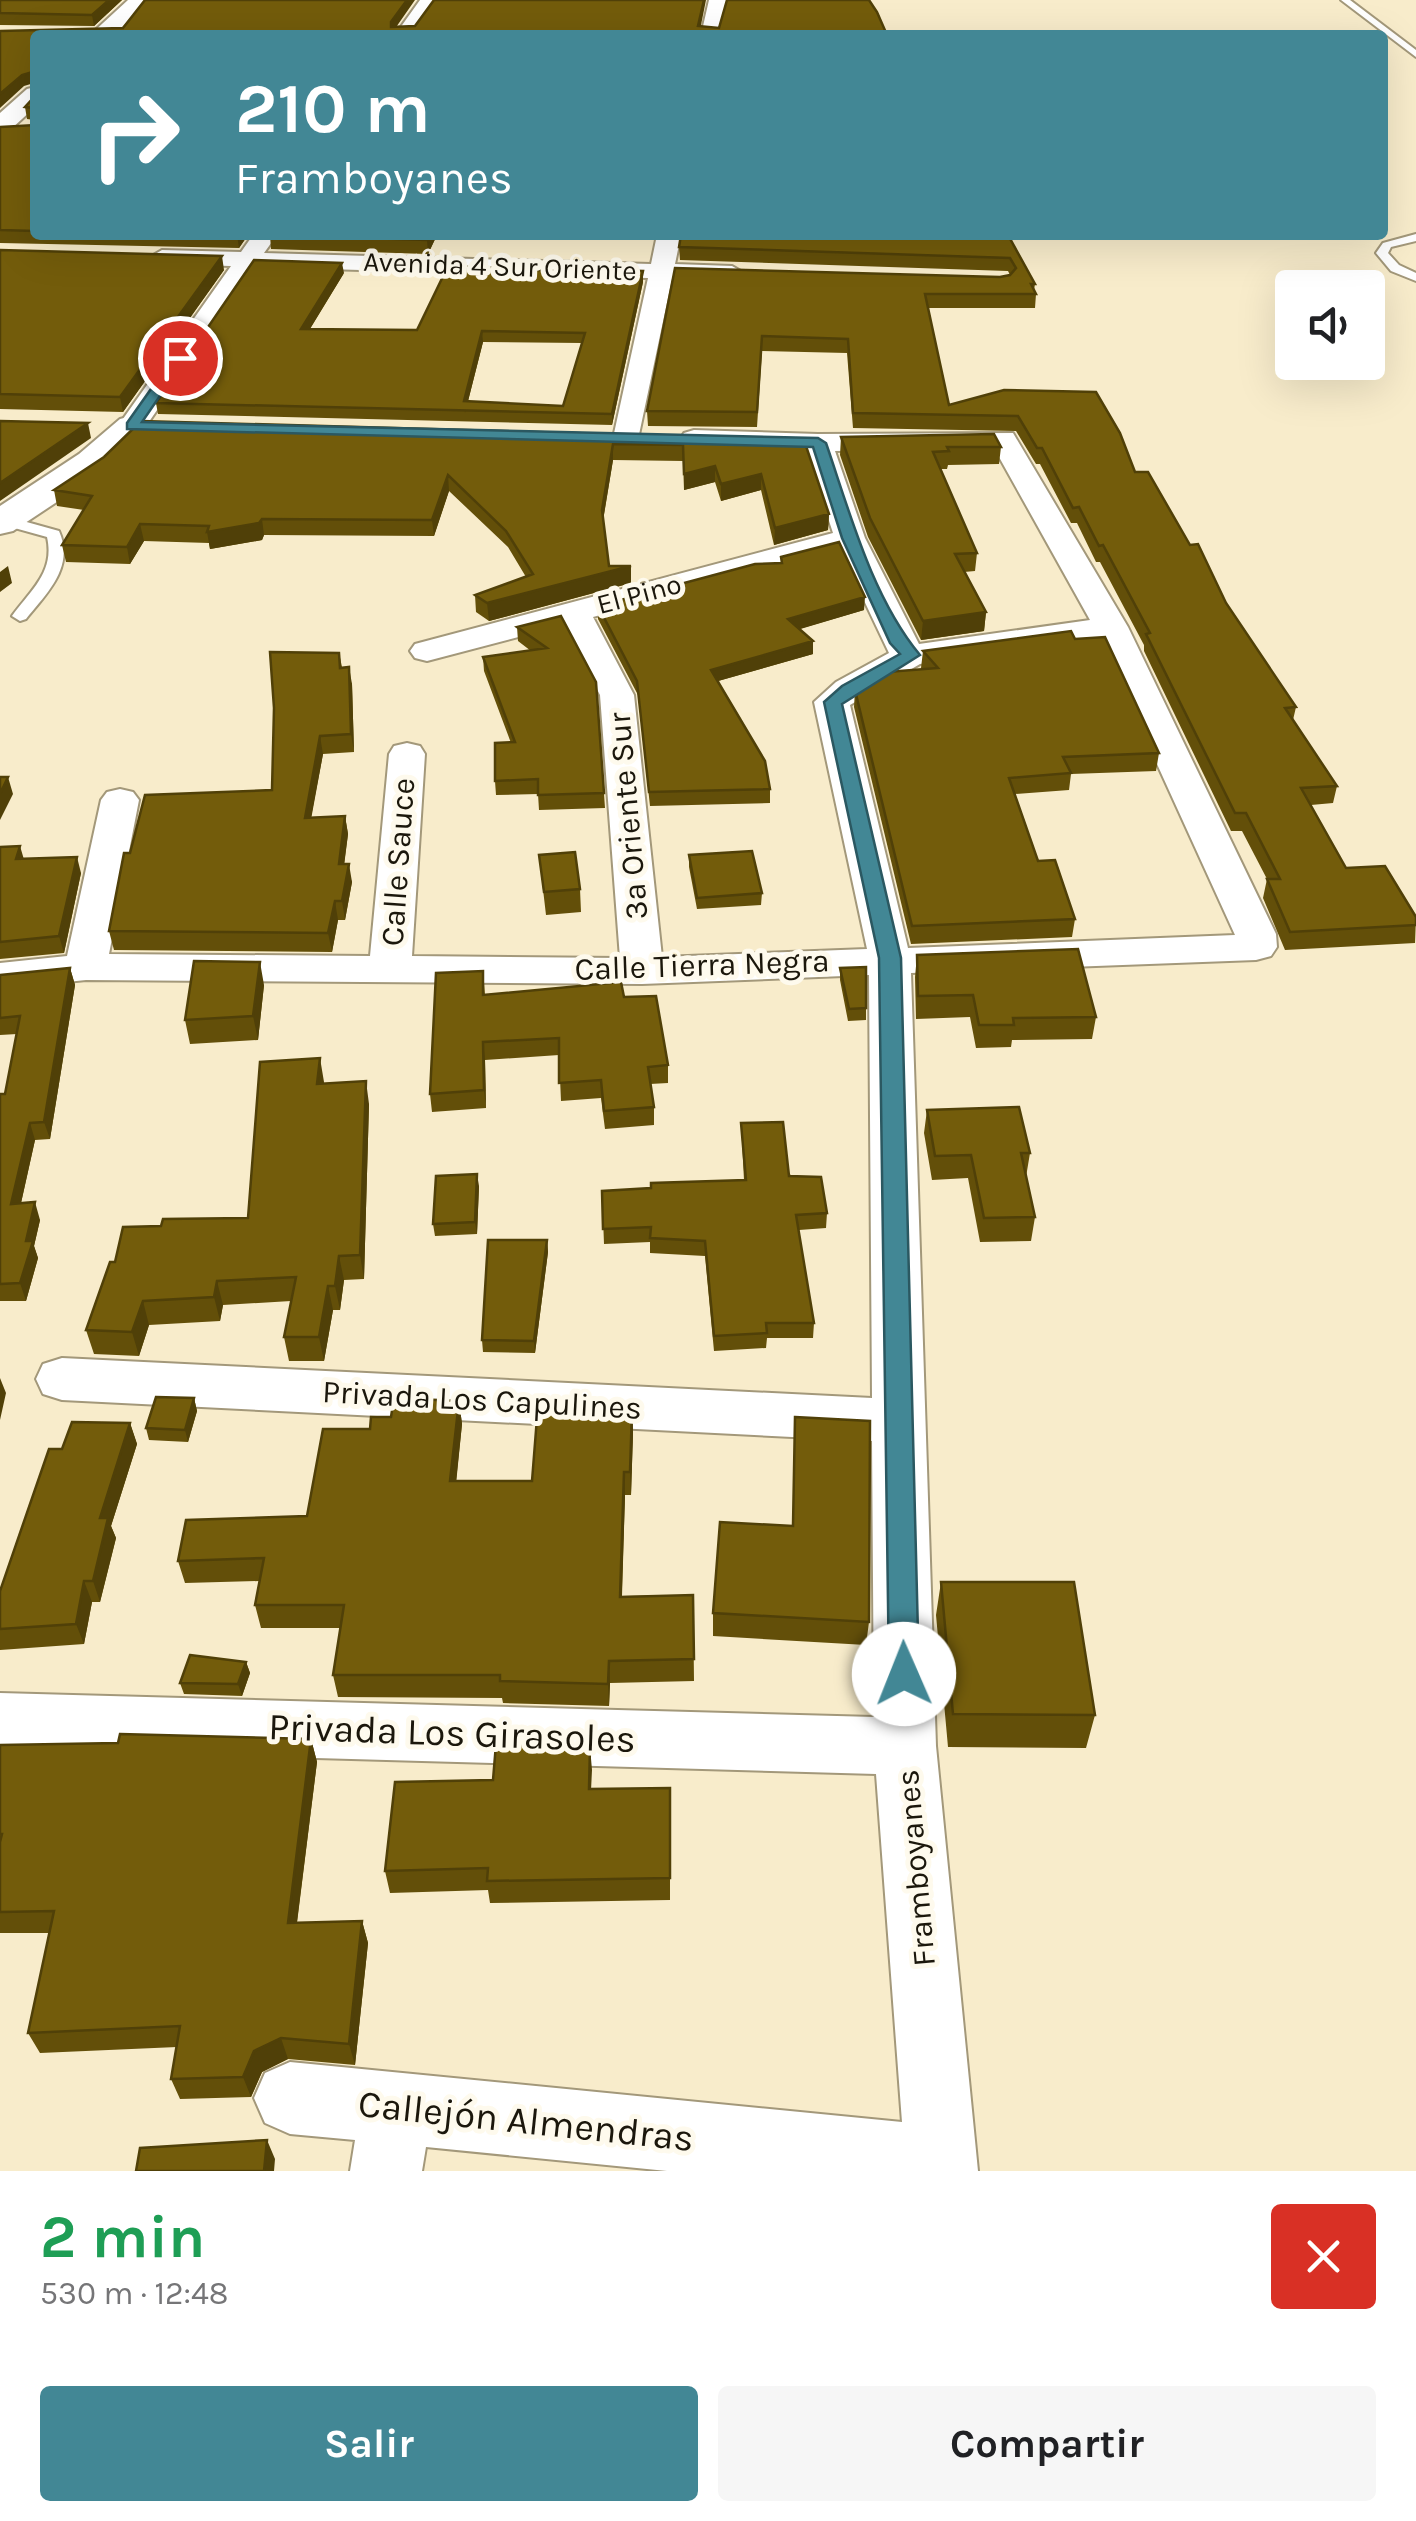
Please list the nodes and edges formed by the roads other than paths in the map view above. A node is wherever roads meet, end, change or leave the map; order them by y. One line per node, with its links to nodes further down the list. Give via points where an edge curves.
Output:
1 (140, 0): 5 (street)
2 (428, 0): 6 (street)
3 (718, 0): 7 (street)
4 (1346, 0): 8 (lane)
5 (107, 30)
6 (407, 30)
7 (711, 30)
8 (1385, 30)
9 (1388, 32): 10 (lane)
10 (1416, 54)
11 (30, 99): 12 (street)
12 (0, 127): 13 (street)
13 (30, 130)
14 (1416, 237): 21 (lane, via 1382,252 1394,268)
15 (261, 240): 18 (street)
16 (668, 240): 19 (street)
17 (134, 256): 18 (street, Avenida 4 Sur Oriente)
18 (248, 259): 19 (street, Avenida 4 Sur Oriente); 23 (street)
19 (661, 270): 20 (street, Avenida 4 Sur Oriente); 24 (street, via 636,438)
20 (749, 273)
21 (1416, 277)
22 (75, 424): 23 (street)
23 (145, 426): 25 (street)
24 (818, 443): 26 (street); 29 (street, Calle Tierra Negra, via 1003,440)
25 (2, 522): 28 (lane, via 54,534 59,550 60,564)
26 (850, 538): 27 (street, El Pino); 31 (street, via 898,643)
27 (573, 612): 30 (street, El Pino); 37 (street, 3a Oriente Sur, via 617,695)
28 (20, 616)
29 (1110, 628): 31 (street, Framboyanes); 34 (street, Calle Tierra Negra, via 1256,947)
30 (427, 651)
31 (911, 655): 34 (street, Framboyanes, via 832,702)
32 (406, 754): 36 (street, Calle Sauce)
33 (120, 800): 35 (street)
34 (890, 958): 37 (street, Calle Tierra Negra); 40 (street, Framboyanes)
35 (86, 967): 36 (street, Calle Tierra Negra); 38 (street, Calle Tierra Negra)
36 (390, 970): 37 (street, Calle Tierra Negra)
37 (642, 971)
38 (0, 976)
39 (62, 1379): 40 (street, Privada Los Capulines)
40 (901, 1421): 42 (street, Framboyanes)
41 (0, 1720): 42 (street, Privada Los Girasoles)
42 (905, 1746): 45 (street, Framboyanes)
43 (290, 2098): 44 (street, Callejón Almendras)
44 (391, 2140): 45 (street, Callejón Almendras)
45 (942, 2167)

